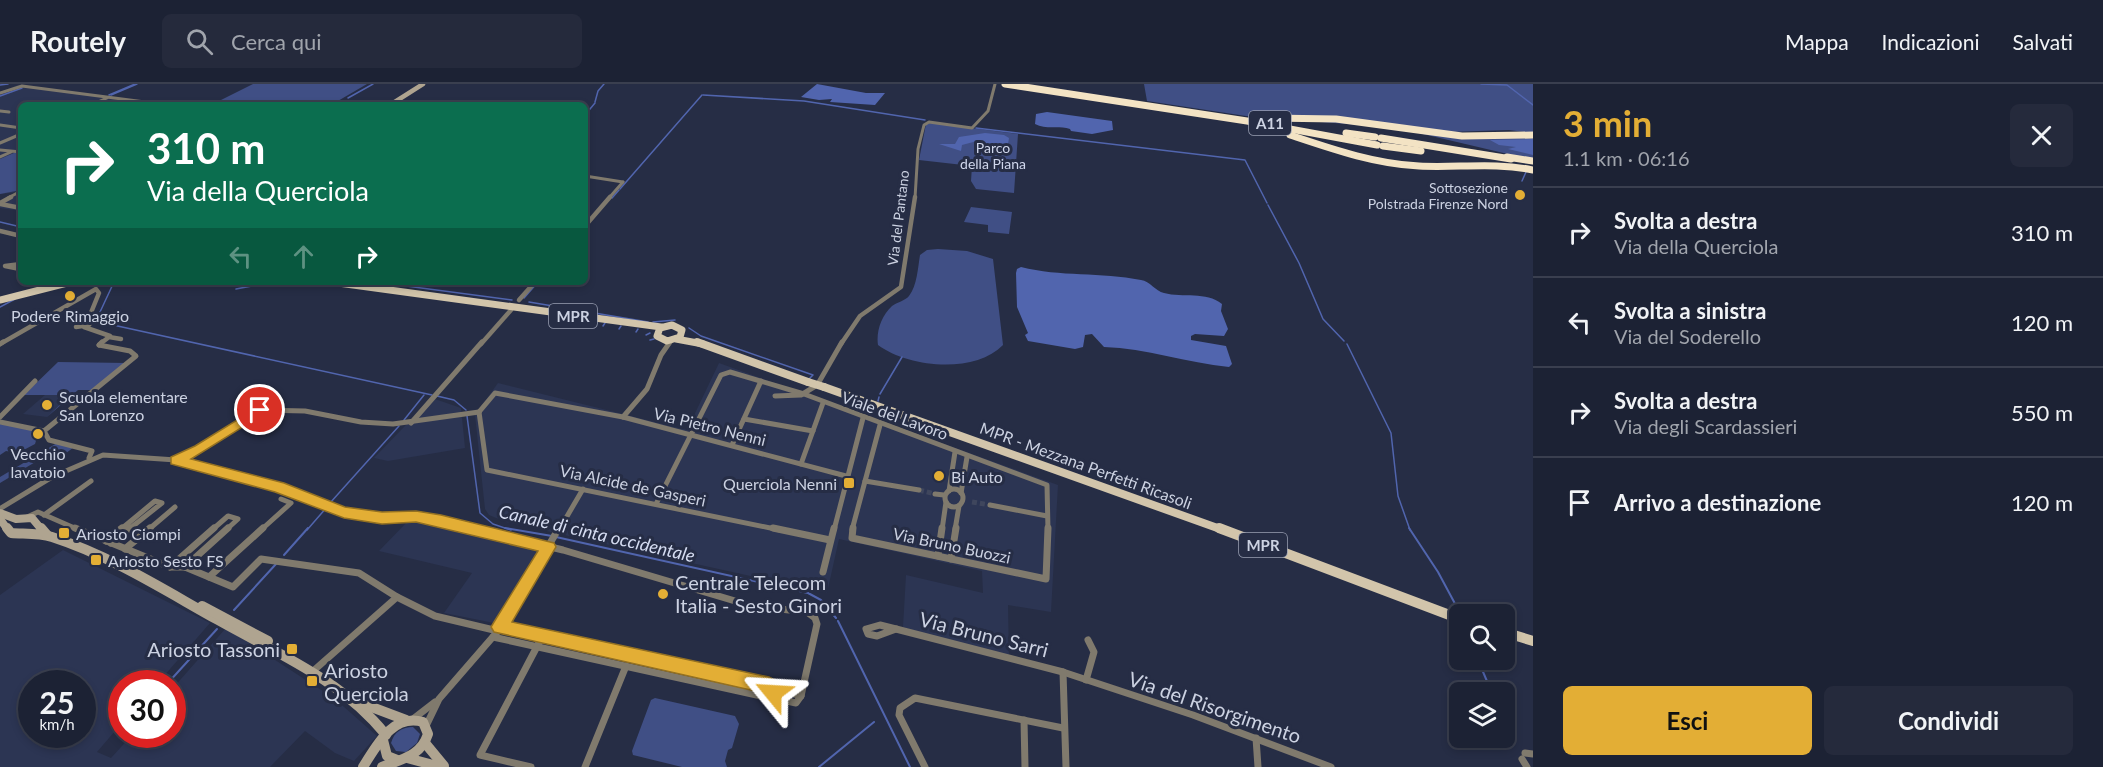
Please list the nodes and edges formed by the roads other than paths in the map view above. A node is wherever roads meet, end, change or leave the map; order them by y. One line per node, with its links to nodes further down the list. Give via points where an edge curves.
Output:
1 (424, 84): 9 (street)
2 (1005, 84): 13 (highway, A11)
3 (1014, 84): 10 (highway, A11)
4 (994, 85): 55 (street, Via del Pantano, via 984,117 972,128 929,122 924,125 901,286 854,322 837,358)
5 (0, 93): 6 (street, via 18,87)
6 (109, 97): 7 (street); 8 (street)
7 (98, 102)
8 (146, 102)
9 (395, 102)
10 (1165, 107): 17 (highway, via 1245,117 1336,119 1451,135); 23 (highway, A11)
11 (0, 111): 12 (street)
12 (9, 112)
13 (1206, 115): 23 (highway, A11, via 1380,146); 24 (highway, via 1270,129 1378,161 1424,166 1496,164)
14 (0, 125): 15 (street)
15 (18, 128)
16 (18, 135): 18 (street)
17 (1533, 135)
18 (0, 143)
19 (0, 150): 20 (street)
20 (13, 151): 21 (street); 22 (street)
21 (18, 152)
22 (0, 157)
23 (1533, 162)
24 (1533, 170)
25 (588, 176): 29 (street, via 623,182)
26 (18, 193): 27 (street)
27 (0, 204): 28 (street)
28 (18, 207)
29 (588, 223)
30 (0, 231): 31 (street)
31 (18, 235)
32 (18, 264): 33 (street)
33 (3, 265): 34 (street)
34 (18, 268)
35 (59, 285): 38 (main road)
36 (352, 285): 40 (main road, MPR)
37 (534, 285): 39 (street)
38 (2, 299)
39 (520, 304): 40 (main road, MPR); 42 (main road, MPR)
40 (510, 308): 67 (street)
41 (88, 320): 43 (street, via 92,323); 43 (street, via 75,326); 50 (street, via 99,292 94,289)
42 (634, 325): 44 (main road, MPR); 47 (main road, MPR)
43 (84, 327): 46 (street)
44 (661, 327): 45 (main road, MPR - Mezzana Perfetti Ricasoli, via 675,326); 47 (main road)
45 (682, 333): 49 (main road); 51 (main road, MPR - Mezzana Perfetti Ricasoli)
46 (110, 336)
47 (658, 337): 49 (main road, MPR - Mezzana Perfetti Ricasoli); 52 (street)
48 (121, 339): 69 (street, via 109,337 99,345 130,351 135,357)
49 (674, 340): 51 (main road, MPR - Mezzana Perfetti Ricasoli / MPR); 52 (street)
50 (0, 344)
51 (701, 344): 55 (main road, MPR - Mezzana Perfetti Ricasoli / MPR)
52 (661, 353): 59 (street)
53 (35, 381): 61 (street)
54 (761, 381): 56 (street, Viale del Lavoro); 64 (street); 71 (street, Viale del Lavoro, via 730,372 721,375)
55 (816, 385): 56 (street, Via del Pantano); 113 (main road, MPR - Mezzana Perfetti Ricasoli / MPR)
56 (804, 394): 57 (street); 58 (street, Viale del Lavoro)
57 (775, 396)
58 (823, 403): 63 (street, Viale del Lavoro); 70 (street)
59 (638, 405): 62 (street); 65 (street)
60 (479, 412): 62 (street, Via Pietro Nenni, via 495,393); 67 (street); 81 (street, Via Alcide de Gasperi, via 487,470)
61 (0, 417)
62 (623, 417): 65 (street, Via Pietro Nenni)
63 (863, 418): 68 (street, Viale del Lavoro); 78 (street)
64 (744, 419): 70 (street); 72 (street)
65 (635, 420): 71 (street, Via Pietro Nenni)
66 (0, 422): 69 (street)
67 (411, 423): 75 (street, via 374,423 305,411 260,410)
68 (880, 425): 73 (street, Viale del Lavoro); 80 (street)
69 (44, 431): 76 (street, via 49,440 92,451)
70 (813, 431): 77 (street)
71 (690, 435): 72 (street, Via Pietro Nenni); 89 (street)
72 (732, 445): 77 (street, Via Pietro Nenni)
73 (955, 452): 74 (street, Viale del Lavoro); 85 (street)
74 (967, 457): 83 (street); 95 (street, Viale del Lavoro, via 1049,487)
75 (176, 460): 76 (street, via 142,460 110,454); 104 (street, via 279,487 344,513 441,521)
76 (85, 461): 93 (street)
77 (801, 464): 78 (street, Via Pietro Nenni)
78 (846, 476): 102 (street)
79 (91, 481): 94 (street)
80 (865, 481): 82 (street); 106 (street, Via Bruno Buozzi, via 852,538)
81 (583, 489): 89 (street, Via Alcide de Gasperi); 104 (street)
82 (919, 490)
83 (961, 493): 85 (street); 87 (street)
84 (935, 494): 85 (street)
85 (946, 496): 91 (street); 106 (street)
86 (281, 499): 111 (street, via 291,502)
87 (965, 501): 88 (street); 91 (street)
88 (972, 502)
89 (656, 504): 102 (street, Via Alcide de Gasperi)
90 (990, 505): 95 (street)
91 (959, 506): 107 (street)
92 (175, 507): 105 (street)
93 (0, 510): 96 (street, via 16,519)
94 (44, 514): 96 (street, via 36,511); 103 (street)
95 (1047, 516): 107 (street, Via Bruno Buozzi, via 1046,579)
96 (24, 518): 98 (street, via 32,518); 99 (street)
97 (0, 519): 99 (street)
98 (33, 523): 100 (street); 101 (street)
99 (9, 529): 100 (street)
100 (21, 532): 101 (street)
101 (48, 536): 124 (street, via 168,591)
102 (830, 540): 110 (street)
103 (108, 542): 103 (street, via 155,501 162,504); 105 (street)
104 (548, 547): 115 (street); 128 (street, via 752,606 811,614 817,624)
105 (124, 549): 108 (street)
106 (938, 556): 107 (street, Via Bruno Buozzi)
107 (951, 559)
108 (170, 567): 109 (street); 109 (street, via 228,516 238,519)
109 (185, 567): 111 (street)
110 (823, 572)
111 (209, 576): 112 (street, via 233,587 261,559 274,560 359,573)
112 (397, 597): 115 (street, via 435,616); 124 (street)
113 (1449, 616)
114 (897, 629): 125 (street, Via Bruno Sarri)
115 (497, 631): 119 (street); 122 (street); 131 (street)
116 (1515, 634): 118 (main road)
117 (1515, 635): 121 (main road)
118 (1533, 635)
119 (542, 637): 122 (street); 127 (street)
120 (1088, 640): 126 (street, via 1094,652)
121 (1533, 641)
122 (537, 646): 123 (street); 144 (street, via 480,755)
123 (626, 666): 129 (street); 145 (street)
124 (308, 669): 130 (street)
125 (1063, 672): 126 (street, Via del Risorgimento); 135 (street)
126 (1086, 680): 137 (street, Via del Risorgimento)
127 (773, 688): 128 (street); 129 (street, via 772,695)
128 (801, 696): 129 (street, via 796,703)
129 (766, 697)
130 (348, 699): 132 (street); 136 (street, via 378,724)
131 (439, 699): 132 (street); 134 (street)
132 (409, 720): 134 (street); 136 (street, via 394,726)
133 (1024, 720): 135 (street); 146 (street, via 917,698 900,708 899,715); 147 (street)
134 (426, 726): 138 (street)
135 (1063, 728): 148 (street)
136 (385, 738): 140 (street, via 384,752 391,759); 141 (street)
137 (1256, 738): 149 (street); 150 (street, Via del Risorgimento)
138 (425, 743): 140 (street, via 418,752); 143 (street)
139 (1527, 755): 151 (street)
140 (402, 759): 142 (street); 143 (street)
141 (363, 767)
142 (382, 767)
143 (443, 767)
144 (531, 767)
145 (585, 767)
146 (926, 767)
147 (1025, 767)
148 (1066, 767)
149 (1258, 767)
150 (1331, 767)
151 (1527, 767)

